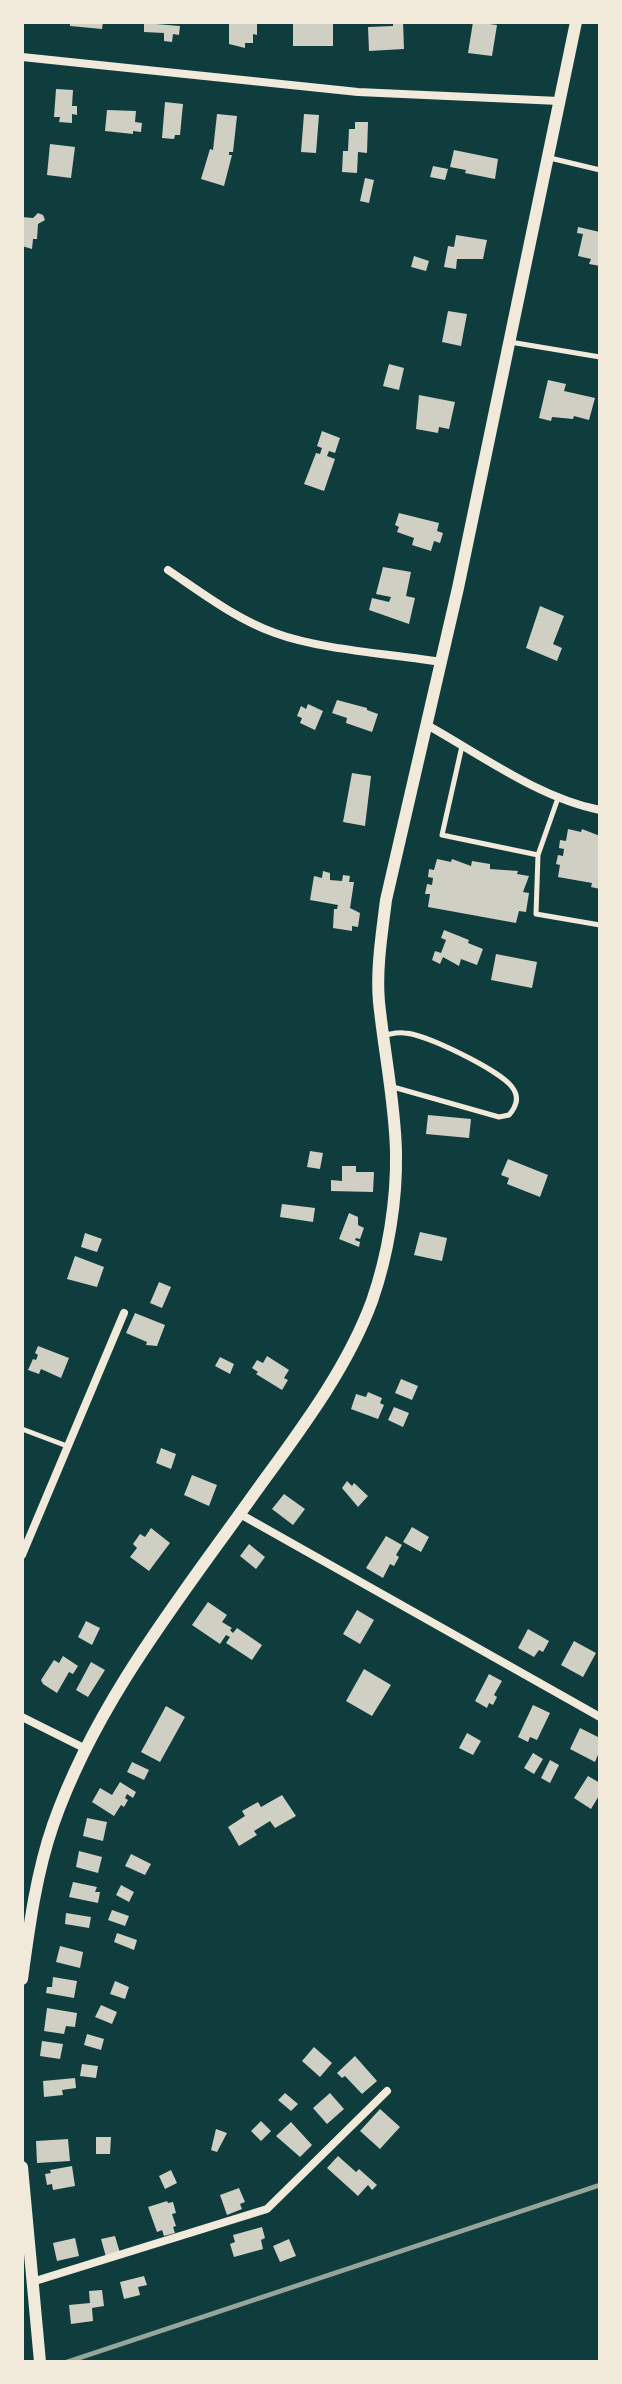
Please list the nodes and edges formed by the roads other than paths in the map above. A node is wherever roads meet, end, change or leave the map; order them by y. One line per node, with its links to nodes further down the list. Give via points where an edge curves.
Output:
1 (576, 22): 3 (main road)
2 (22, 57): 3 (street, via 358,92)
3 (559, 101): 4 (main road)
4 (547, 157): 5 (lane); 6 (main road)
5 (600, 170)
6 (508, 341): 7 (lane); 9 (main road)
7 (600, 357)
8 (168, 570): 9 (street, via 230,611 276,633)
9 (441, 662): 10 (main road)
10 (427, 725): 11 (street); 16 (main road, via 386,900 379,999)
11 (463, 745): 12 (street); 14 (lane, via 442,835)
12 (558, 798): 13 (street); 14 (lane)
13 (600, 810)
14 (538, 855): 15 (lane, via 536,914)
15 (600, 925)
16 (384, 1035): 17 (main road); 17 (lane, via 406,1032 455,1052 503,1078 517,1098 509,1115 499,1117)
17 (390, 1086): 21 (main road, via 395,1176 373,1299 331,1384)
18 (124, 1313): 20 (street)
19 (22, 1429): 20 (lane)
20 (68, 1447): 22 (street)
21 (240, 1514): 24 (street); 25 (main road, via 128,1674)
22 (22, 1555)
23 (22, 1717): 25 (street)
24 (600, 1717)
25 (86, 1749): 26 (main road, via 52,1828)
26 (26, 1925): 27 (main road)
27 (22, 1979)
28 (387, 2091): 30 (street, via 267,2209)
29 (22, 2167): 30 (main road)
30 (32, 2282): 31 (main road)
31 (40, 2362)

